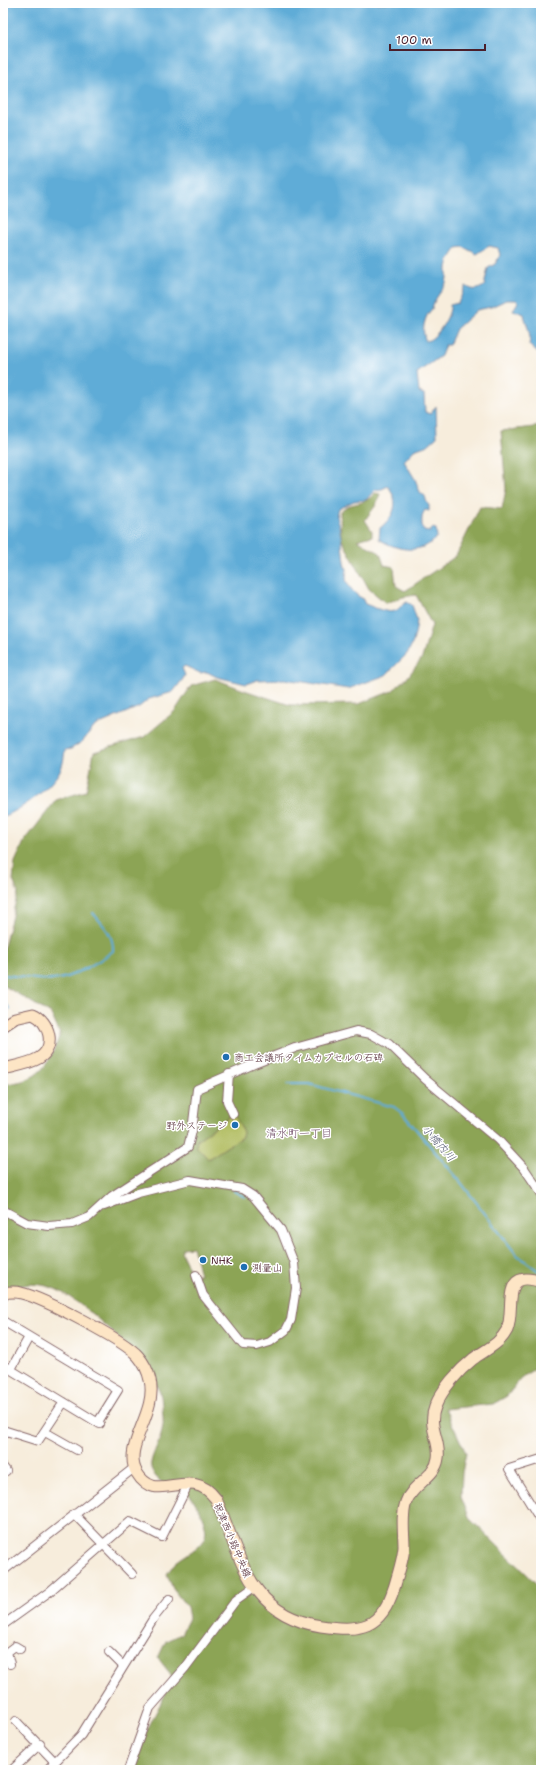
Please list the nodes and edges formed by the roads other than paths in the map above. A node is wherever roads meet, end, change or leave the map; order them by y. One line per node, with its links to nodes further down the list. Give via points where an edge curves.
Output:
1 (3, 1026): 2 (main road, via 15,1018 33,1014 43,1021 49,1034 45,1052 40,1058)
2 (3, 1069)
3 (229, 1074): 4 (street, via 227,1101); 5 (street, via 295,1048 329,1038 356,1031 371,1034 389,1044 425,1079 498,1140 524,1168); 6 (street, via 197,1089 188,1147 112,1196)
4 (233, 1114)
5 (541, 1193)
6 (100, 1208): 7 (street, via 78,1223 59,1226 27,1222); 8 (street, via 138,1193 190,1180 242,1189 253,1196 281,1230 294,1263 296,1288 291,1320 286,1330 270,1342 257,1346 243,1345 203,1295)
7 (3, 1210)
8 (196, 1275)
9 (541, 1282): 27 (main road, 祝津西小路中央線, via 526,1279 514,1286 510,1298 508,1328 501,1339 473,1359 458,1374 434,1408 432,1418 438,1458 433,1471 410,1493 407,1500 404,1510 404,1549 397,1580 380,1617 357,1628 314,1625 290,1616 265,1599)
10 (3, 1293): 20 (main road, via 19,1292 40,1300 119,1342 137,1356 148,1371 152,1392 132,1454)
11 (3, 1321): 12 (street)
12 (29, 1337): 14 (street); 15 (street, via 118,1390 99,1423)
13 (3, 1365): 14 (street)
14 (11, 1369): 15 (street)
15 (64, 1402): 17 (street)
16 (3, 1430): 17 (street, via 38,1441)
17 (46, 1432): 18 (street)
18 (77, 1450)
19 (541, 1459): 23 (street, via 509,1470)
20 (134, 1468): 21 (main road, 祝津西小路中央線, via 154,1486); 22 (street)
21 (189, 1483): 24 (street, via 162,1537 130,1520); 27 (main road, 祝津西小路中央線, via 203,1486 216,1499 246,1574)
22 (74, 1514): 24 (street); 25 (street)
23 (541, 1521)
24 (103, 1545): 26 (street); 29 (street, via 49,1592)
25 (3, 1571)
26 (132, 1574)
27 (254, 1587): 40 (street, via 236,1600 185,1668 150,1708)
28 (169, 1599): 34 (street, via 153,1619)
29 (3, 1625)
30 (20, 1649): 31 (street, via 15,1646)
31 (5, 1651): 33 (street)
32 (109, 1652): 34 (street)
33 (10, 1664)
34 (124, 1666): 37 (street, via 81,1735)
35 (16, 1721): 36 (street)
36 (40, 1744): 37 (street); 38 (street)
37 (55, 1762): 39 (street)
38 (12, 1770)
39 (46, 1770)
40 (128, 1770)

